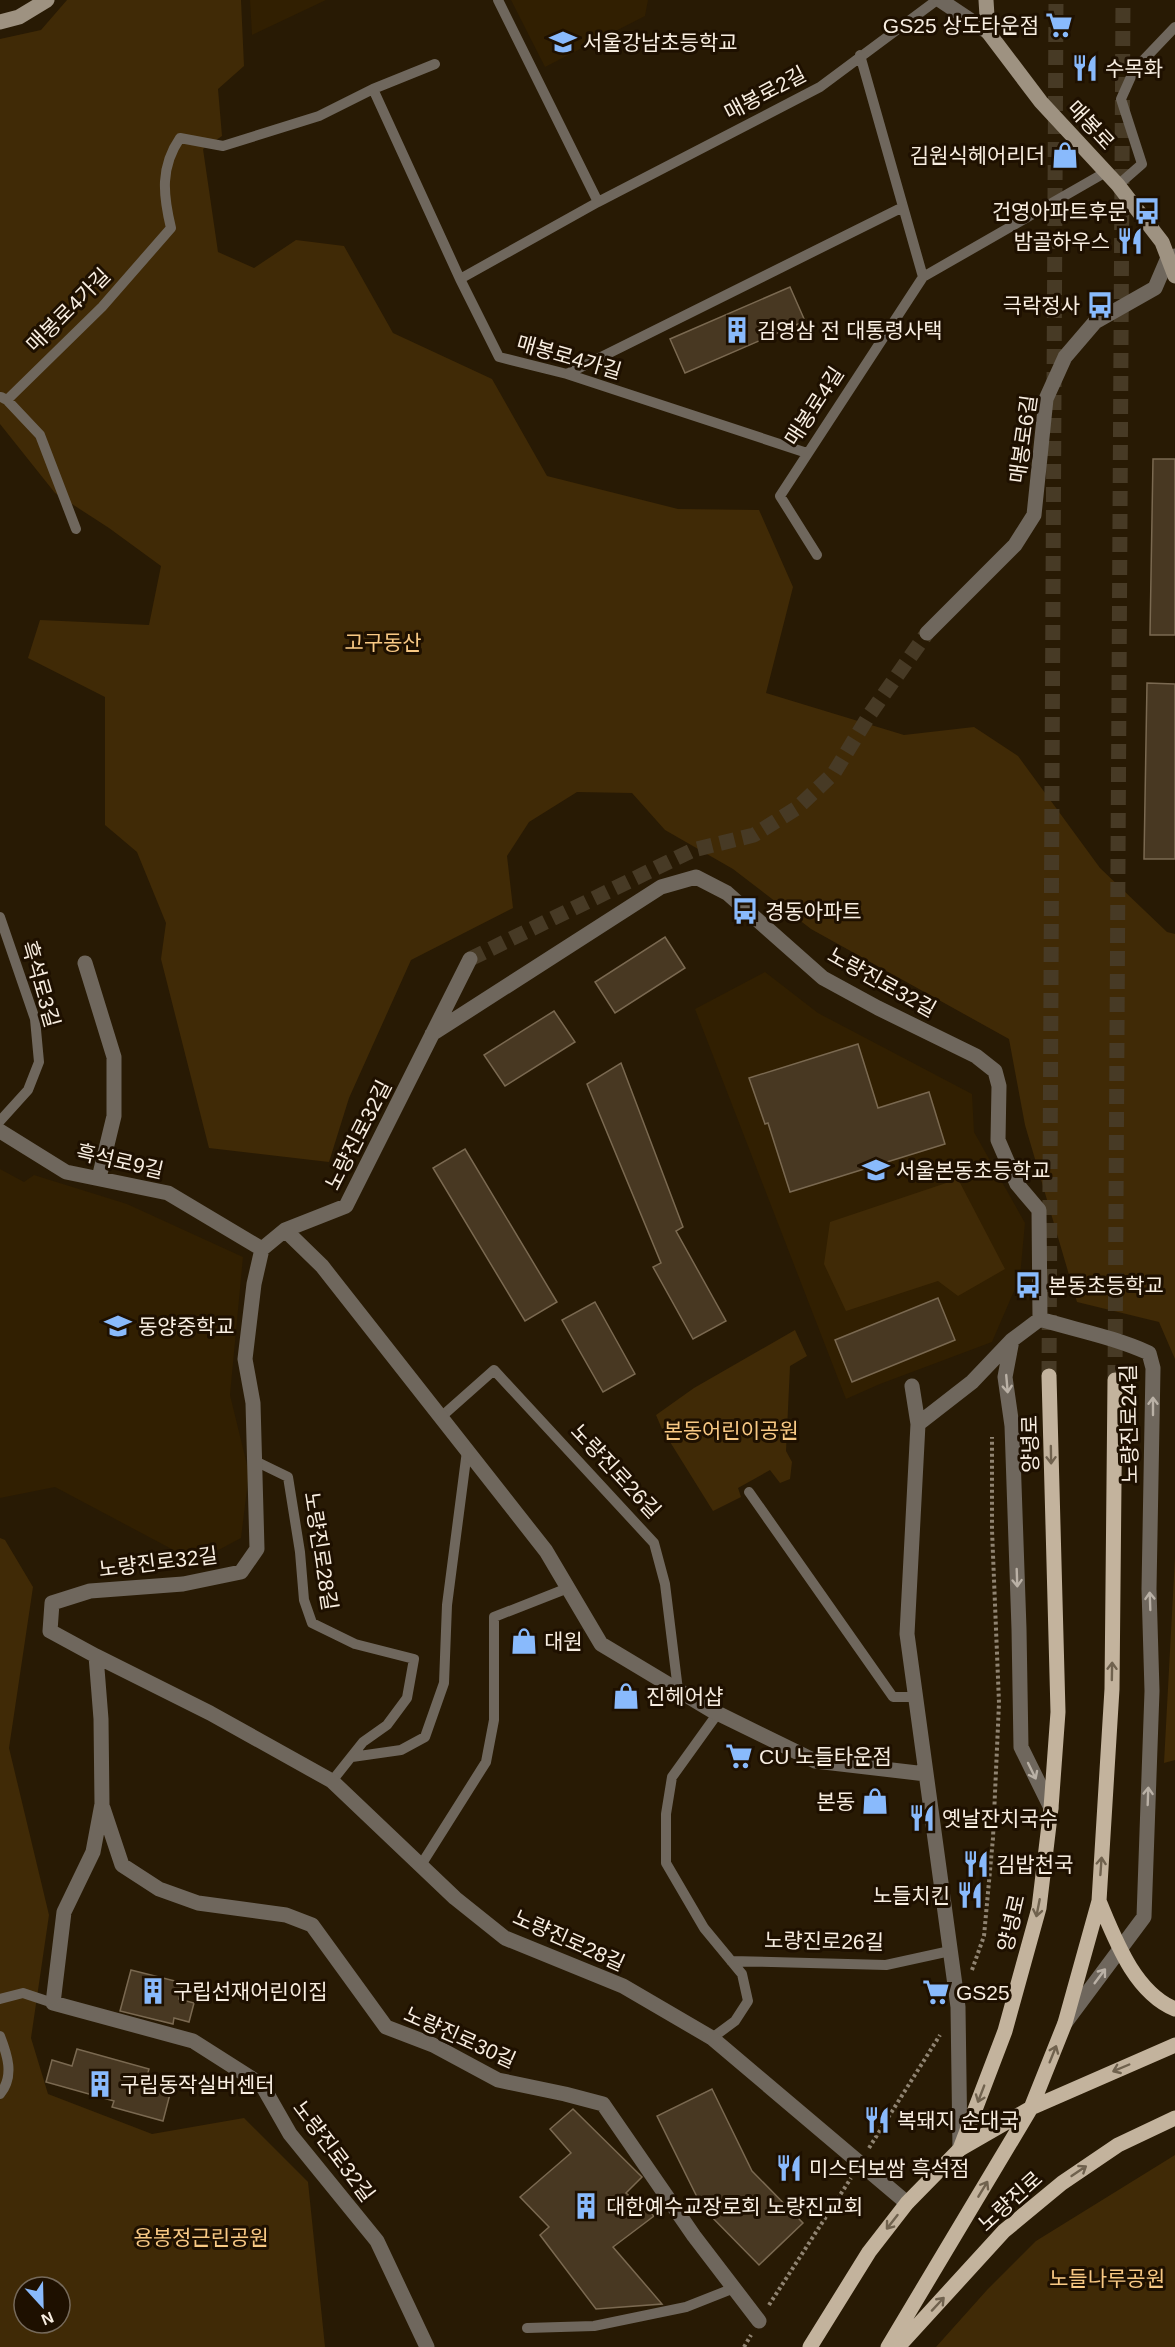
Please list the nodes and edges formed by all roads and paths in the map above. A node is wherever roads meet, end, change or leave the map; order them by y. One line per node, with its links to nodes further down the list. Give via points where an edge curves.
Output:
1 (47, 0): 5 (street, via 19,17)
2 (498, 0): 13 (lane)
3 (939, 0): 7 (street); 8 (lane, 매봉로2길)
4 (986, 0): 7 (street)
5 (0, 22)
6 (1175, 27): 12 (lane, via 1134,70 1121,99 1142,164)
7 (988, 32): 11 (street, 매봉로, via 1041,102)
8 (860, 55): 13 (lane, 매봉로2길, via 820,87); 14 (lane)
9 (435, 64): 10 (lane, 매봉로4가길)
10 (374, 89): 18 (lane, 매봉로4가길); 20 (lane, 매봉로4가길, via 319,116 223,146 180,138 170,152 164,173 171,228 102,307)
11 (1106, 172): 12 (street, 매봉로); 17 (lane, 매봉로4길)
12 (1118, 185): 15 (street, 매봉로)
13 (598, 202): 18 (lane, 매봉로2길)
14 (903, 207): 17 (lane); 19 (lane)
15 (1171, 258): 16 (street, 매봉로); 24 (street, 매봉로6길, via 1155,288 1095,322 1065,357 1046,399 1034,515 1015,545)
16 (1175, 276)
17 (923, 277): 21 (lane, 매봉로4길)
18 (460, 279): 19 (lane, 매봉로4가길, via 499,357)
19 (567, 374): 21 (lane, 매봉로4가길)
20 (3, 398): 22 (lane, via 40,435)
21 (807, 453): 23 (lane, 매봉로4길, via 780,496)
22 (76, 530)
23 (817, 555)
24 (927, 633)
25 (0, 917): 29 (lane, 흑석로3길, via 35,1019 39,1062 28,1089)
26 (470, 958): 28 (street)
27 (85, 963): 31 (street, via 114,1057 114,1116)
28 (432, 1035): 32 (street, 노량진로32길, via 346,1206); 34 (street, 노량진로32길, via 661,887 696,878 727,893 823,978 976,1056 995,1071 999,1086 998,1140 1017,1184 1039,1210)
29 (0, 1121)
30 (0, 1131): 31 (street, 흑석로9길, via 66,1172)
31 (99, 1178): 33 (street, 흑석로9길, via 168,1193)
32 (285, 1230): 33 (street, 노량진로32길); 39 (street, via 322,1266)
33 (262, 1249): 42 (street, 노량진로32길, via 245,1359 253,1403)
34 (1040, 1319): 35 (street); 56 (street, 노량진로24길, one-way to 34, via 1144,1917 1152,1691 1149,1589 1153,1368 1149,1353 1138,1348)
35 (1012, 1340): 40 (street, via 972,1382); 53 (street, one-way to 53, via 1005,1377 1012,1426 1021,1747)
36 (1049, 1376): 53 (main road, 양녕로, one-way to 53, via 1058,1712)
37 (1115, 1380): 55 (main road, one-way to 37, via 1112,1689)
38 (912, 1386): 40 (street)
39 (441, 1418): 41 (street); 46 (lane, 노량진로26길, via 494,1370 654,1543 665,1584)
40 (918, 1424): 47 (street, via 907,1634)
41 (467, 1451): 44 (street, via 546,1551); 49 (lane, via 447,1605 444,1683 425,1737 401,1750)
42 (255, 1461): 45 (street, 노량진로32길, via 257,1549 241,1572 183,1584 90,1591 52,1603 50,1631); 49 (lane, 노량진로28길, via 288,1477 303,1600 312,1623 355,1644 414,1659 407,1698 387,1725 363,1742)
43 (749, 1492): 47 (lane, via 893,1697)
44 (568, 1588): 46 (street, via 602,1644); 54 (lane, via 494,1617 494,1720 486,1762)
45 (96, 1656): 51 (street, 노량진로28길); 52 (street)
46 (678, 1690): 48 (street)
47 (916, 1697): 50 (street)
48 (718, 1713): 50 (street, via 815,1761); 58 (lane, via 672,1777 666,1814 666,1863 704,1928)
49 (352, 1757): 51 (lane, 노량진로28길)
50 (926, 1774): 57 (street)
51 (332, 1781): 54 (street, 노량진로28길)
52 (102, 1804): 60 (street, via 93,1852 64,1912); 71 (street, 노량진로30길, via 122,1865 159,1889 198,1904 286,1915 312,1925 386,2027 433,2045 498,2080 603,2104)
53 (1051, 1808): 69 (main road, 양녕로, one-way to 69, via 1038,1908 1005,2031)
54 (421, 1865): 64 (street, 노량진로28길, via 505,1938 623,1986)
55 (1099, 1901): 56 (main road); 62 (main road)
56 (1120, 1950): 61 (main road, via 1153,1995); 62 (street, 노량진로24길, one-way to 56)
57 (950, 1951): 58 (lane, 노량진로26길, via 886,1965); 69 (street, via 958,2007)
58 (731, 1960): 64 (lane, via 742,1974 748,2001 735,2021)
59 (0, 1999): 60 (lane, 노량진로32길, via 22,1993)
60 (53, 2003): 74 (street, 노량진로32길, via 192,2041 262,2085 290,2134 377,2241)
61 (1175, 2008)
62 (1065, 2023): 67 (main road, one-way to 62)
63 (0, 2036): 66 (lane, via 9,2061)
64 (712, 2038): 70 (street, 노량진로28길)
65 (1175, 2045): 67 (main road, one-way to 67)
66 (0, 2094)
67 (1031, 2108): 69 (main road); 76 (main road, one-way to 67)
68 (1175, 2118): 77 (main road, 노량진로, one-way to 68, via 1004,2231 1062,2183 1118,2145)
69 (960, 2149): 70 (main road, 양녕로)
70 (907, 2204): 75 (main road, 양녕로, one-way to 75, via 869,2252)
71 (734, 2288): 72 (street, 노량진로30길); 73 (lane, via 686,2307 594,2326)
72 (759, 2321)
73 (527, 2328)
74 (427, 2347)
75 (810, 2347)
76 (888, 2347)
77 (898, 2347)

